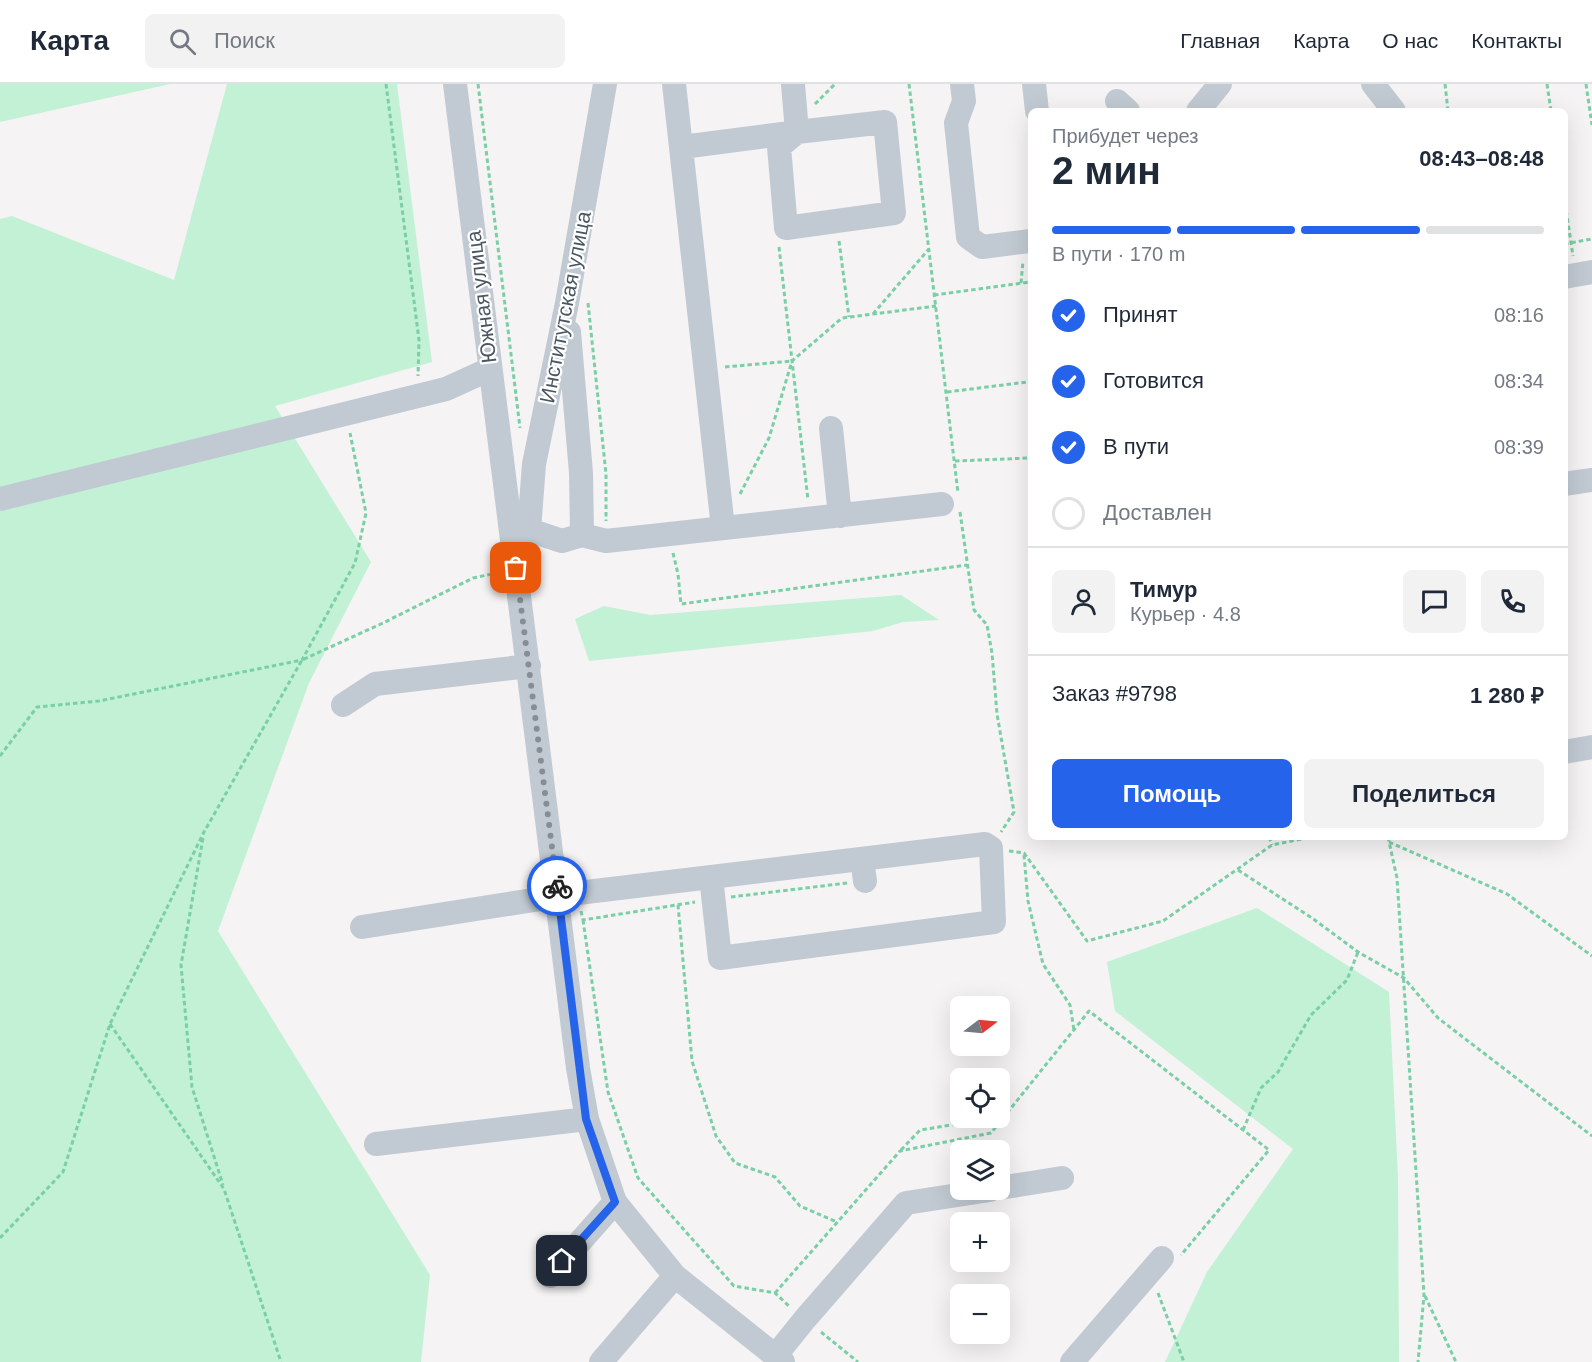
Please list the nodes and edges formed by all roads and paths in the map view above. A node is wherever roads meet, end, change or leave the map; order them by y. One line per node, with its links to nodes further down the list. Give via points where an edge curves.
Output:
1 (386, 84): 43 (path, via 419,340)
2 (455, 84): 40 (street, Южная улица)
3 (478, 84): 46 (path)
4 (605, 84): 34 (street, Институтская улица)
5 (674, 84): 22 (street)
6 (793, 84): 21 (street)
7 (909, 84): 30 (path)
8 (962, 84): 27 (street, via 964,101 956,123 968,237 982,247)
9 (1034, 84): 15 (street)
10 (1220, 84): 16 (street)
11 (1373, 84): 17 (street)
12 (1445, 84): 18 (path)
13 (1547, 84): 19 (path)
14 (1586, 84): 20 (path)
15 (1037, 108)
16 (1200, 108)
17 (1392, 108)
18 (1448, 108)
19 (1551, 108)
20 (1592, 125)
21 (797, 132): 22 (street); 24 (street, via 885,122 894,213); 25 (street, via 779,147)
22 (682, 147): 39 (street)
23 (1568, 220): 28 (path)
24 (837, 221): 25 (street); 37 (path)
25 (786, 228): 38 (path, via 779,247)
26 (1592, 239): 28 (path)
27 (1028, 241)
28 (1572, 243): 29 (path); 31 (path)
29 (1568, 244)
30 (928, 250): 33 (path); 36 (path)
31 (1577, 275)
32 (1028, 282): 33 (path)
33 (934, 295): 35 (path)
34 (577, 302): 49 (street); 50 (path); 58 (street, Институтская улица)
35 (936, 306): 36 (path); 42 (path)
36 (873, 314): 37 (path)
37 (849, 317): 38 (path, via 842,318)
38 (792, 361): 39 (path); 53 (path, via 769,438); 57 (path)
39 (706, 368): 59 (street)
40 (490, 369): 43 (street, via 446,389); 58 (street, Южная улица)
41 (1027, 382): 42 (path)
42 (947, 392): 48 (path)
43 (418, 396): 44 (street)
44 (346, 414): 54 (street); 65 (path, via 366,513 356,563)
45 (831, 428): 56 (street)
46 (521, 436)
47 (1028, 458): 48 (path)
48 (955, 460): 63 (path)
49 (581, 473): 50 (path); 61 (street)
50 (606, 474): 62 (path)
51 (1592, 480): 52 (street)
52 (1568, 483)
53 (738, 498)
54 (0, 499)
55 (942, 504): 56 (street)
56 (840, 516): 57 (street)
57 (810, 518): 59 (street)
58 (517, 524): 61 (street, via 562,541); 64 (street, Южная улица)
59 (723, 528): 60 (street)
60 (669, 534): 62 (street); 63 (path, via 681,604)
61 (582, 535): 62 (street)
62 (606, 541)
63 (967, 565): 77 (path, via 974,610 987,625 1014,812)
64 (516, 568): 65 (path, via 472,578); 66 (street, Южная улица)
65 (302, 660): 70 (path, via 99,701 37,707); 71 (path)
66 (529, 666): 67 (street, via 375,684); 82 (street, Южная улица)
67 (343, 705)
68 (1592, 747): 69 (street)
69 (1568, 751)
70 (0, 756)
71 (204, 832): 89 (path); 101 (path, via 181,965 192,1087)
72 (1270, 840): 76 (path)
73 (1297, 840): 76 (path)
74 (1389, 840): 88 (path, via 1397,878)
75 (1391, 840): 87 (path, via 1507,894)
76 (1272, 845): 80 (path)
77 (991, 848): 78 (path); 79 (street, via 985,844); 81 (street, via 994,922 720,958)
78 (1024, 853): 80 (path, via 1087,941 1163,921); 90 (path, via 1028,902 1043,964 1070,1005)
79 (864, 870): 81 (street); 81 (path)
80 (1238, 870): 86 (path)
81 (713, 888): 82 (street); 83 (path)
82 (568, 895): 84 (path); 85 (street); 92 (street, Южная улица)
83 (678, 904): 84 (path); 104 (path, via 692,1061 716,1136 735,1163 776,1177 800,1206)
84 (583, 920): 110 (path, via 608,1092 638,1178 734,1286)
85 (362, 927)
86 (1358, 952): 88 (path); 95 (path, via 1347,980 1311,1015 1278,1072 1261,1088)
87 (1592, 956)
88 (1404, 978): 96 (path, via 1438,1018); 111 (path)
89 (110, 1024): 101 (path); 105 (path, via 63,1172)
90 (1074, 1031): 91 (path); 95 (path, via 1089,1011)
91 (1010, 1109)
92 (586, 1119): 97 (street); 103 (street, Южная улица)
93 (950, 1125): 98 (path, via 920,1130)
94 (995, 1128): 98 (path, via 991,1133)
95 (1243, 1130): 106 (path, via 1269,1150)
96 (1592, 1136)
97 (376, 1144)
98 (900, 1151): 104 (path)
99 (1062, 1178): 100 (street)
100 (1010, 1186)
101 (224, 1189): 114 (path)
102 (950, 1196): 112 (street, via 906,1203)
103 (615, 1202): 107 (street); 108 (street, Южная улица)
104 (837, 1222): 110 (path)
105 (0, 1238)
106 (1170, 1258): 117 (street)
107 (549, 1276)
108 (675, 1276): 113 (street, Южная улица); 115 (street)
109 (1155, 1286): 118 (path)
110 (775, 1293): 112 (path)
111 (1424, 1295): 119 (path); 120 (path)
112 (804, 1319): 113 (street); 116 (path)
113 (779, 1359)
114 (280, 1362)
115 (600, 1362)
116 (858, 1362)
117 (1072, 1362)
118 (1184, 1362)
119 (1418, 1362)
120 (1456, 1362)

